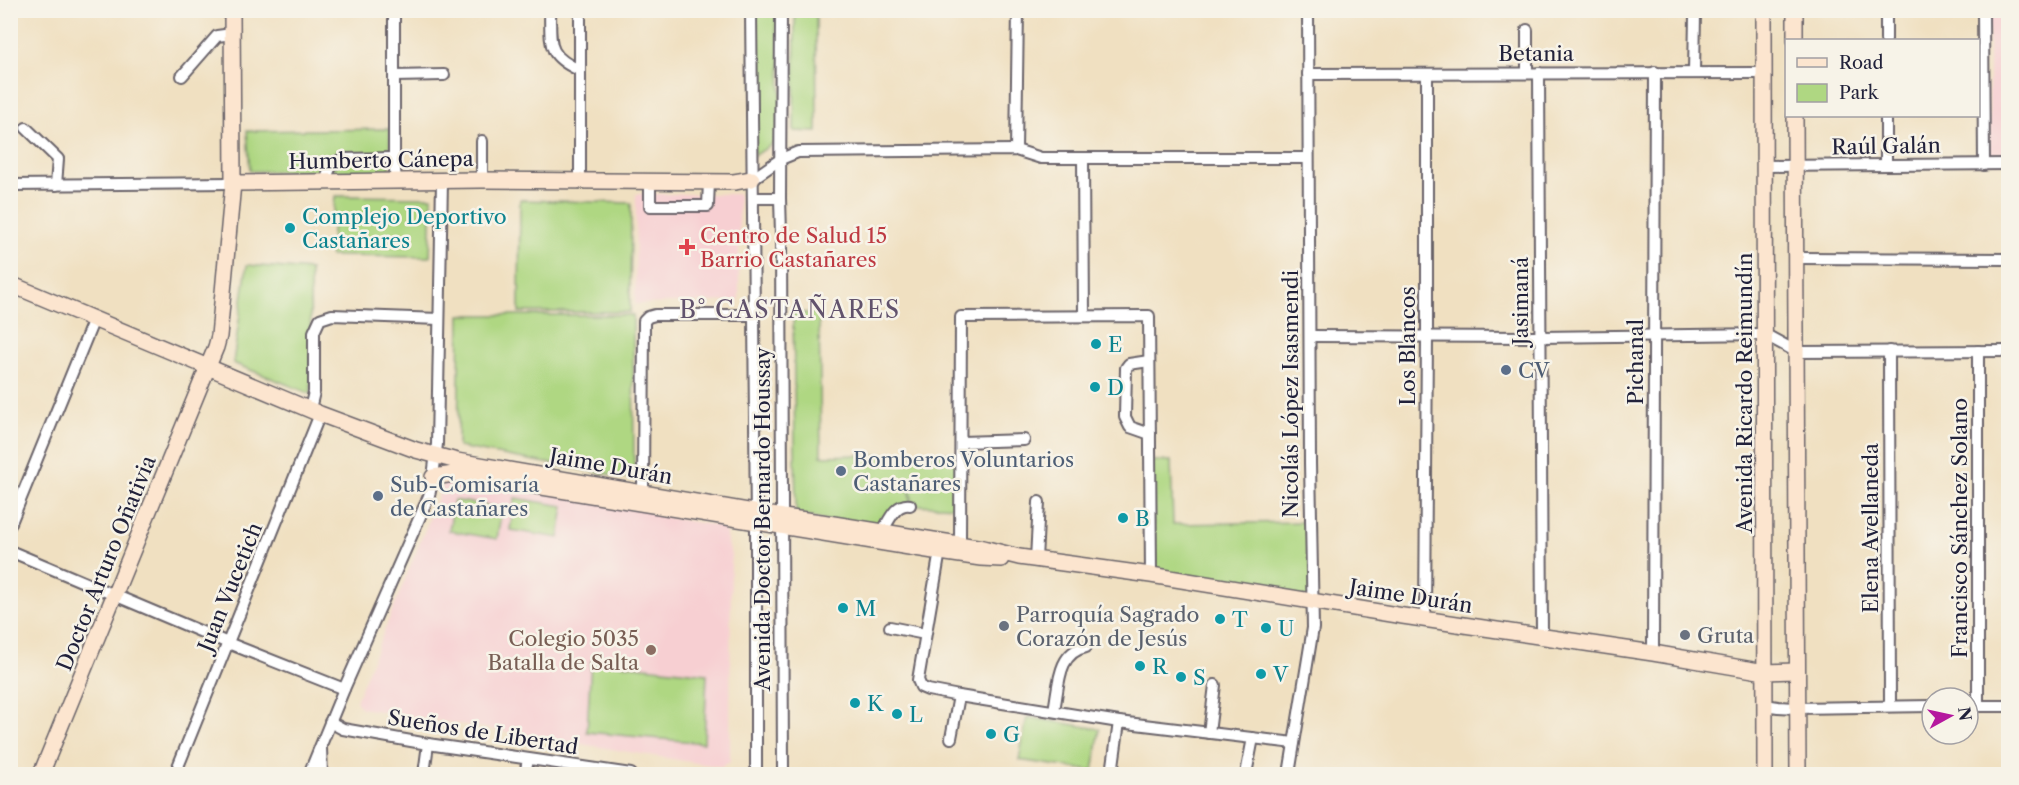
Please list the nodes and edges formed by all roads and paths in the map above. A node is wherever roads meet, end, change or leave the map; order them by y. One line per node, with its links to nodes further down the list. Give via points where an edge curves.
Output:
1 (232, 10): 15 (street, Doctor Arturo Oñativia)
2 (394, 10): 28 (street)
3 (550, 10): 18 (street, via 551,46 560,60)
4 (580, 10): 18 (street)
5 (751, 10): 43 (street, Avenida Doctor Bernardo Houssay)
6 (781, 10): 37 (street, Avenida Doctor Bernardo Houssay)
7 (1018, 10): 33 (street)
8 (1308, 10): 24 (street, Nicolás López Isasmendi)
9 (1764, 10): 23 (street, Avenida Ricardo Reimundín)
10 (1795, 10): 16 (street)
11 (1886, 10): 17 (street)
12 (1983, 10): 40 (street)
13 (1695, 15): 21 (street)
14 (1527, 30): 19 (street)
15 (232, 34): 27 (street, via 217,36); 51 (street, Doctor Arturo Oñativia)
16 (1795, 39)
17 (1886, 39)
18 (579, 70): 45 (street)
19 (1527, 72): 22 (street, Betania); 25 (street, Betania)
20 (1655, 72): 21 (street, Betania); 22 (street, Betania); 63 (street, Pichanal)
21 (1694, 72): 23 (street, Betania)
22 (1539, 73): 67 (street, Jasimaná)
23 (1764, 73): 41 (street, Avenida Ricardo Reimundín)
24 (1308, 74): 25 (street, Betania); 36 (street, Nicolás López Isasmendi)
25 (1427, 74): 66 (street, Los Blancos)
26 (444, 75): 28 (street)
27 (182, 76)
28 (394, 76): 34 (street)
29 (1795, 117): 42 (street)
30 (1886, 117): 39 (street)
31 (26, 128): 53 (street, via 58,159)
32 (482, 141): 44 (street)
33 (1016, 150): 35 (street, via 1041,158); 37 (street, via 798,152)
34 (394, 158): 46 (street); 50 (street, via 337,161 328,170)
35 (1083, 158): 36 (street); 60 (street)
36 (1308, 158): 65 (street, Nicolás López Isasmendi)
37 (781, 159): 43 (street); 55 (street, Avenida Doctor Bernardo Houssay)
38 (2008, 164): 40 (street, Raúl Galán)
39 (1886, 165): 40 (street, Raúl Galán); 42 (street, Raúl Galán)
40 (1984, 165)
41 (1764, 166): 42 (street, Raúl Galán); 64 (street, Avenida Ricardo Reimundín)
42 (1796, 166): 56 (street)
43 (752, 179): 49 (street, Humberto Cánepa); 54 (street, Avenida Doctor Bernardo Houssay)
44 (482, 180): 45 (street, Humberto Cánepa); 47 (street, Humberto Cánepa)
45 (580, 180): 48 (street, Humberto Cánepa)
46 (396, 181): 47 (street, Humberto Cánepa); 50 (street, Humberto Cánepa)
47 (442, 181): 62 (street)
48 (650, 181): 49 (street, Humberto Cánepa); 49 (street, via 650,206 708,206)
49 (709, 181)
50 (326, 182): 51 (street, Humberto Cánepa)
51 (233, 183): 53 (street, Humberto Cánepa); 73 (street, Doctor Arturo Oñativia, via 219,336)
52 (10, 185): 53 (street, Humberto Cánepa)
53 (56, 185)
54 (753, 198): 55 (street); 59 (street, Avenida Doctor Bernardo Houssay)
55 (780, 198): 84 (street, Avenida Doctor Bernardo Houssay)
56 (1796, 258): 57 (street); 71 (street)
57 (2008, 259)
58 (10, 284): 61 (street, Jaime Durán)
59 (753, 315): 80 (street, via 655,315 644,321); 83 (street, Avenida Doctor Bernardo Houssay)
60 (1084, 316): 72 (street, via 1149,316); 77 (street, via 961,317)
61 (94, 319): 73 (street, Jaime Durán); 85 (street)
62 (439, 320): 74 (street, Juan Vucetich, via 332,315 320,319 314,332); 78 (street)
63 (1655, 334): 64 (street); 67 (street); 101 (street, Pichanal)
64 (1764, 334): 71 (street); 103 (street, Avenida Ricardo Reimundín)
65 (1310, 336): 66 (street); 94 (street, Nicolás López Isasmendi)
66 (1427, 336): 67 (street); 95 (street, Los Blancos)
67 (1540, 337): 98 (street, Jasimaná)
68 (1889, 351): 69 (street); 71 (street); 109 (street, Elena Avellaneda)
69 (1978, 351): 70 (street); 105 (street, Francisco Sánchez Solano)
70 (2008, 351)
71 (1797, 352): 102 (street)
72 (1149, 361): 75 (street); 75 (street, via 1126,368 1125,417 1130,427)
73 (210, 367): 74 (street, Jaime Durán); 93 (street, Doctor Arturo Oñativia)
74 (315, 411): 78 (street, Jaime Durán); 99 (street, Juan Vucetich)
75 (1150, 434): 92 (street)
76 (1024, 440): 77 (street)
77 (961, 442): 87 (street)
78 (435, 456): 79 (street); 80 (street, Jaime Durán)
79 (433, 477): 83 (street, Jaime Durán, via 462,474); 106 (street, via 429,496)
80 (643, 492): 83 (street, Jaime Durán)
81 (1039, 502): 91 (street)
82 (910, 505): 86 (street, via 897,509)
83 (756, 517): 84 (street, Jaime Durán); 132 (street, Avenida Doctor Bernardo Houssay)
84 (782, 522): 86 (street, Jaime Durán); 88 (street, Jaime Durán); 133 (street, Avenida Doctor Bernardo Houssay)
85 (10, 525)
86 (882, 532): 88 (street, Jaime Durán)
87 (960, 544): 88 (street, Jaime Durán); 90 (street, Jaime Durán)
88 (941, 547): 90 (street, Jaime Durán, via 994,559); 97 (street)
89 (10, 551): 93 (street)
90 (1019, 557): 91 (street, Jaime Durán)
91 (1036, 559): 92 (street, Jaime Durán)
92 (1152, 575): 94 (street, Jaime Durán)
93 (115, 595): 99 (street); 125 (street, Doctor Arturo Oñativia)
94 (1312, 601): 95 (street, Jaime Durán); 120 (street, Nicolás López Isasmendi, via 1313,628)
95 (1425, 619): 98 (street, Jaime Durán)
96 (890, 627): 97 (street)
97 (925, 634): 107 (street, via 918,680 921,687)
98 (1542, 636): 101 (street, Jaime Durán)
99 (228, 643): 106 (street); 126 (street, Juan Vucetich)
100 (1086, 647): 114 (street, via 1070,653 1064,662)
101 (1653, 653): 103 (street, Jaime Durán)
102 (1796, 671): 103 (street, Jaime Durán); 113 (street)
103 (1765, 672): 108 (street, Avenida Ricardo Reimundín)
104 (1215, 685): 117 (street)
105 (1973, 686)
106 (344, 689): 115 (street)
107 (959, 696): 114 (street); 118 (street)
108 (1765, 705): 113 (street); 136 (street, Avenida Ricardo Reimundín)
109 (1890, 706): 110 (street); 113 (street)
110 (1920, 706)
111 (1980, 706): 112 (street)
112 (2008, 706)
113 (1796, 708): 137 (street)
114 (1054, 710): 116 (street)
115 (330, 722): 121 (street); 122 (street, Sueños de Libertad, via 343,729)
116 (1119, 722): 117 (street); 124 (street)
117 (1209, 733): 119 (street)
118 (951, 738)
119 (1253, 738): 120 (street); 134 (street)
120 (1294, 743): 135 (street, Nicolás López Isasmendi)
121 (321, 744): 127 (street); 128 (street)
122 (428, 744): 123 (street, Sueños de Libertad); 129 (street)
123 (528, 760): 130 (street); 131 (street, Sueños de Libertad)
124 (1112, 773)
125 (42, 774)
126 (175, 774)
127 (309, 774)
128 (322, 774)
129 (423, 774)
130 (525, 774)
131 (631, 774)
132 (756, 774)
133 (783, 774)
134 (1246, 774)
135 (1289, 774)
136 (1765, 774)
137 (1798, 774)

